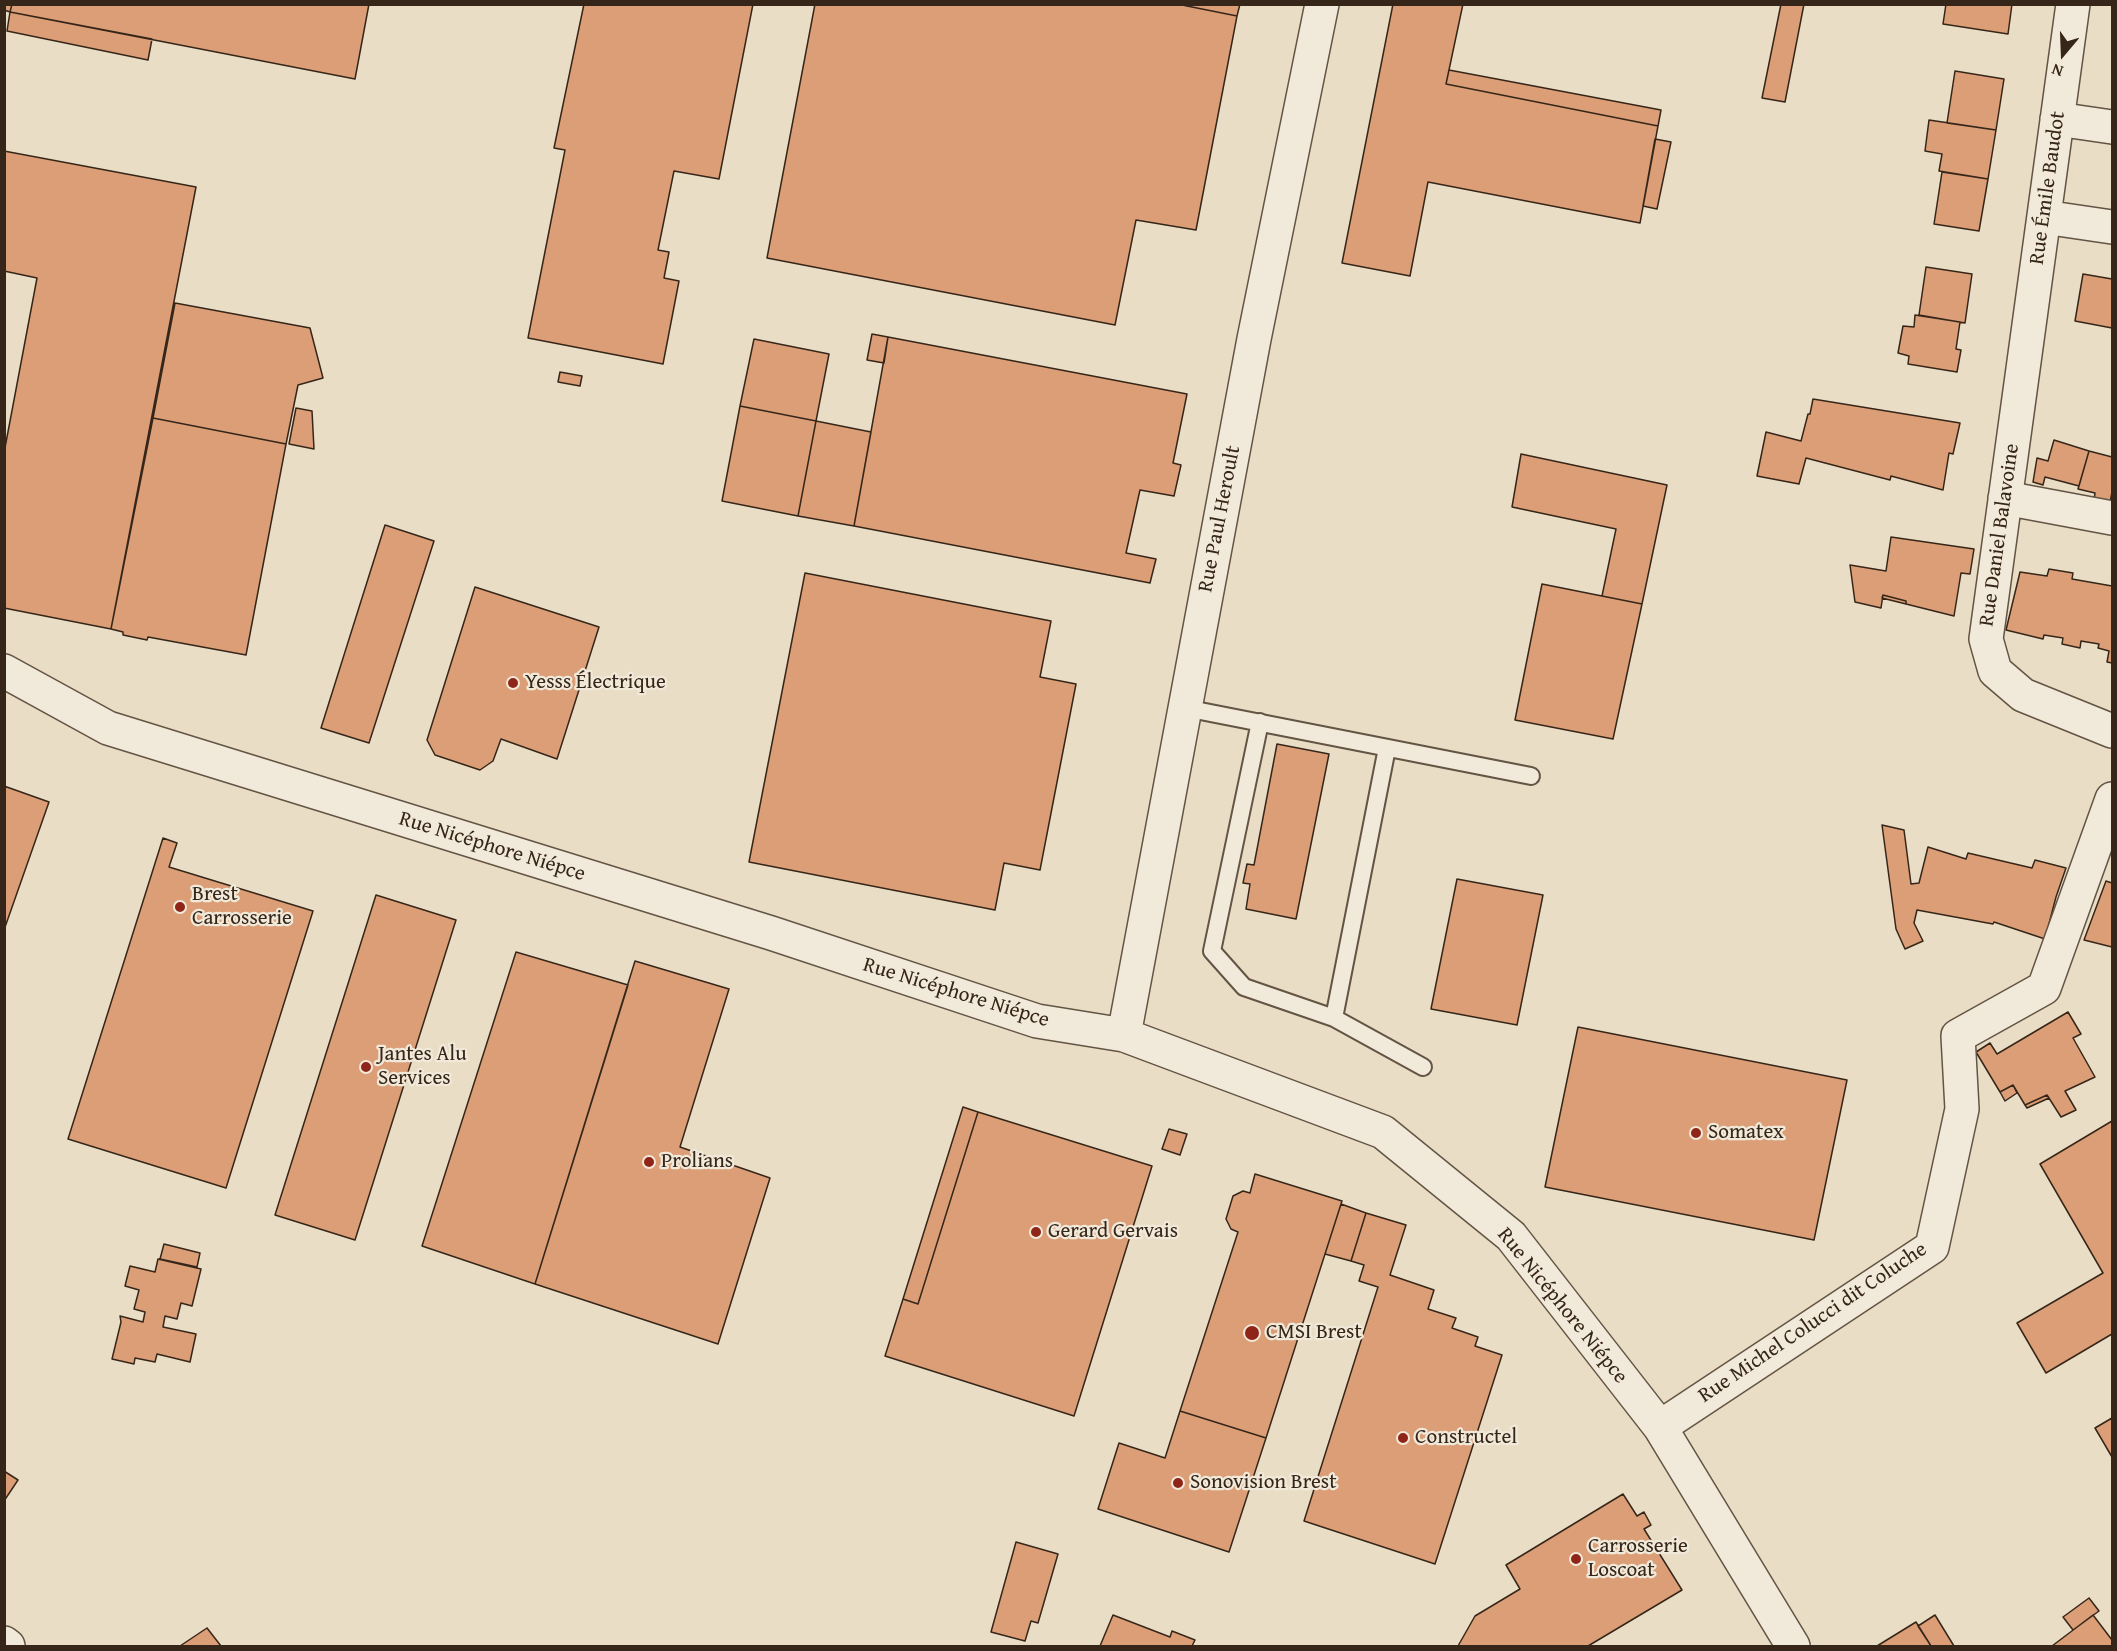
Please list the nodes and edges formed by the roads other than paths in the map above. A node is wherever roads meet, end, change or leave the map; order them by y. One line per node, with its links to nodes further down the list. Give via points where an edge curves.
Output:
1 (1322, 4): 11 (street, Rue Paul Heroult)
2 (2073, 4): 3 (street, Rue Émile Baudot)
3 (2057, 119): 4 (street); 5 (street, Rue Émile Baudot)
4 (2112, 127)
5 (2044, 217): 6 (street); 7 (street, Rue Émile Baudot)
6 (2112, 227)
7 (2022, 372): 8 (street, Rue Daniel Balavoine)
8 (2005, 498): 9 (street); 13 (street, Rue Daniel Balavoine, via 1986,639 1995,671 2023,695)
9 (2112, 518)
10 (4, 671): 18 (street, Rue Nicéphore Niépce, via 108,728 771,933 1037,1021)
11 (1185, 708): 12 (lane); 18 (street, Rue Paul Heroult)
12 (1260, 722): 14 (lane); 17 (lane, via 1212,951 1244,987)
13 (2112, 731)
14 (1387, 747): 15 (lane); 17 (lane)
15 (1531, 776)
16 (2112, 799): 20 (street, Rue Michel Colucci dit Coluche, via 2044,988 1958,1036 1962,1109 1932,1247)
17 (1334, 1018): 19 (lane)
18 (1124, 1035): 20 (street, Rue Nicéphore Niépce, via 1383,1132 1511,1236)
19 (1424, 1067)
20 (1660, 1427): 23 (street, Rue Nicéphore Niépce)
21 (4, 1643): 22 (street)
22 (8, 1647)
23 (1793, 1647)

